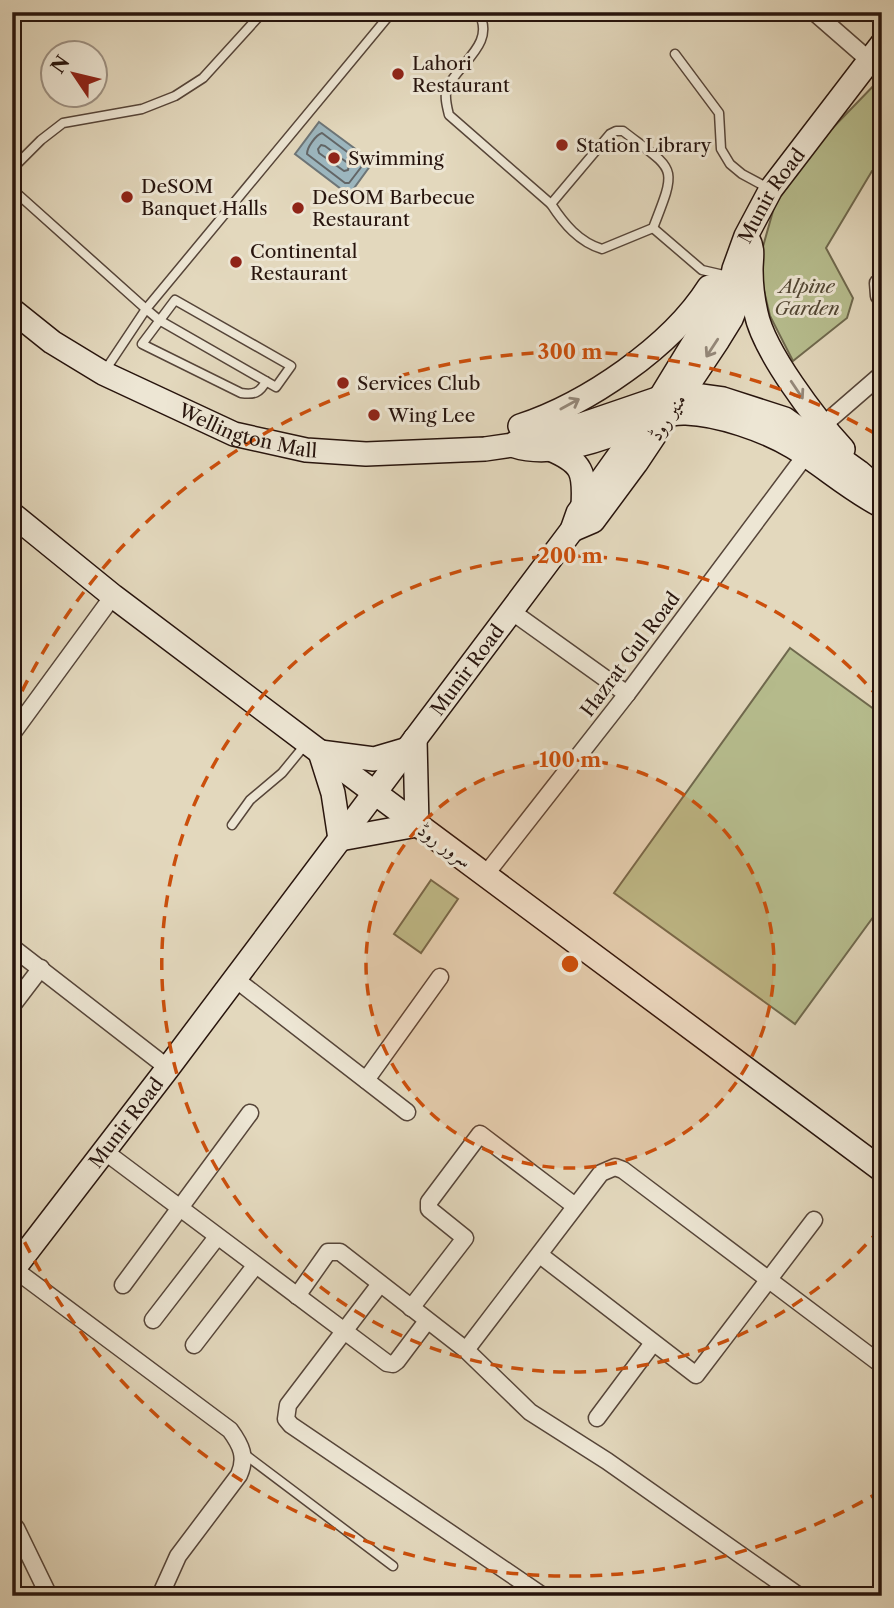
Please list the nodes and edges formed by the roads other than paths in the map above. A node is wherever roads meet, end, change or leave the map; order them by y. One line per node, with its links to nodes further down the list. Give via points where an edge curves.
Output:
1 (263, 12): 7 (lane, via 203,78 175,96 142,109 63,123)
2 (392, 12): 14 (lane)
3 (478, 12): 10 (lane, via 481,44 447,89 449,115)
4 (814, 12): 6 (street)
5 (675, 54): 9 (lane, via 719,113 721,149 730,164)
6 (878, 54): 9 (street, Munir Road)
7 (12, 170)
8 (12, 189): 14 (lane)
9 (771, 189): 12 (street, Munir Road)
10 (551, 204): 11 (lane, via 583,241 602,249); 11 (lane, via 610,134 623,131 669,172 670,185)
11 (653, 228): 13 (lane, via 702,270)
12 (746, 236): 13 (street, Munir Road); 22 (street, one-way to 22, via 752,248 757,316 782,368)
13 (731, 283): 20 (street, Munir Road); 25 (street, one-way to 13, via 549,416 589,394 671,334 709,287)
14 (146, 309): 16 (lane); 17 (lane)
15 (12, 310): 17 (street, Wellington Mall, via 52,342)
16 (159, 320): 19 (lane); 19 (lane, via 142,344 241,393 259,392); 19 (lane, via 175,300 291,366 276,387)
17 (103, 373): 25 (street, Wellington Mall, via 234,434 306,450 366,454)
18 (882, 374): 22 (street)
19 (266, 381)
20 (670, 402): 21 (street, Munir Road); 23 (street, Wellington Mall); 26 (street, via 695,414 760,431); 27 (street, via 723,399 785,419); 32 (street, منیر روڈ, via 593,521)
21 (643, 421): 24 (street, Wellington Mall, via 618,433); 29 (street, Munir Road)
22 (822, 426): 27 (street)
23 (512, 445): 24 (street, Wellington Mall, via 529,451); 25 (street, Wellington Mall)
24 (550, 449): 29 (street, via 578,464 583,476)
25 (463, 451)
26 (805, 456): 30 (street); 35 (street, Hazrat Gul Road)
27 (859, 472): 28 (street)
28 (882, 492)
29 (583, 506): 32 (street, Munir Road)
30 (882, 506)
31 (12, 514): 33 (street, سرور روڈ)
32 (572, 530): 34 (street, Munir Road)
33 (113, 596): 36 (street); 38 (street, سرور روڈ)
34 (511, 611): 35 (street); 37 (street, Munir Road)
35 (627, 694): 43 (street, Hazrat Gul Road)
36 (12, 734)
37 (411, 744): 38 (street, via 374,759); 39 (street, Munir Road); 41 (street)
38 (313, 748): 39 (street, سرور روڈ); 40 (lane, via 250,800); 42 (street, via 333,793)
39 (374, 793): 41 (street, سرور روڈ); 42 (street, Munir Road)
40 (232, 825)
41 (417, 825): 42 (street); 43 (street, سرور روڈ)
42 (340, 839): 47 (street, Munir Road)
43 (486, 874): 54 (street, سرور روڈ)
44 (12, 947): 45 (street)
45 (41, 968): 48 (street); 49 (street)
46 (440, 977): 50 (street)
47 (234, 978): 49 (street, Munir Road); 50 (street)
48 (12, 1006)
49 (168, 1068): 53 (street, Munir Road)
50 (366, 1080): 51 (street)
51 (407, 1112)
52 (250, 1113): 56 (street)
53 (104, 1151): 56 (street); 61 (street, Munir Road)
54 (882, 1170)
55 (575, 1206): 59 (street); 62 (street, via 601,1173 615,1167 623,1170); 66 (street, via 480,1135 429,1202 429,1209 465,1238)
56 (181, 1208): 58 (street); 64 (street)
57 (814, 1220): 62 (street)
58 (217, 1237): 60 (street); 67 (street)
59 (540, 1255): 70 (street); 72 (street)
60 (255, 1266): 65 (street); 71 (street)
61 (13, 1270): 75 (street, via 230,1430)
62 (770, 1280): 70 (street, via 696,1375); 73 (street)
63 (380, 1284): 65 (street, via 340,1252 328,1252); 66 (street); 69 (street)
64 (123, 1285)
65 (297, 1296): 69 (street)
66 (411, 1308): 68 (street)
67 (153, 1320)
68 (427, 1321): 69 (street, via 393,1364); 72 (street)
69 (344, 1330): 80 (street, via 288,1405 286,1419)
70 (653, 1343): 74 (street)
71 (194, 1345)
72 (466, 1350): 81 (street, via 530,1412)
73 (882, 1365)
74 (597, 1418)
75 (243, 1452): 77 (lane); 79 (street, via 240,1475 178,1556)
76 (16, 1528): 78 (street)
77 (393, 1566)
78 (48, 1596)
79 (160, 1596)
80 (543, 1596)
81 (799, 1596)

